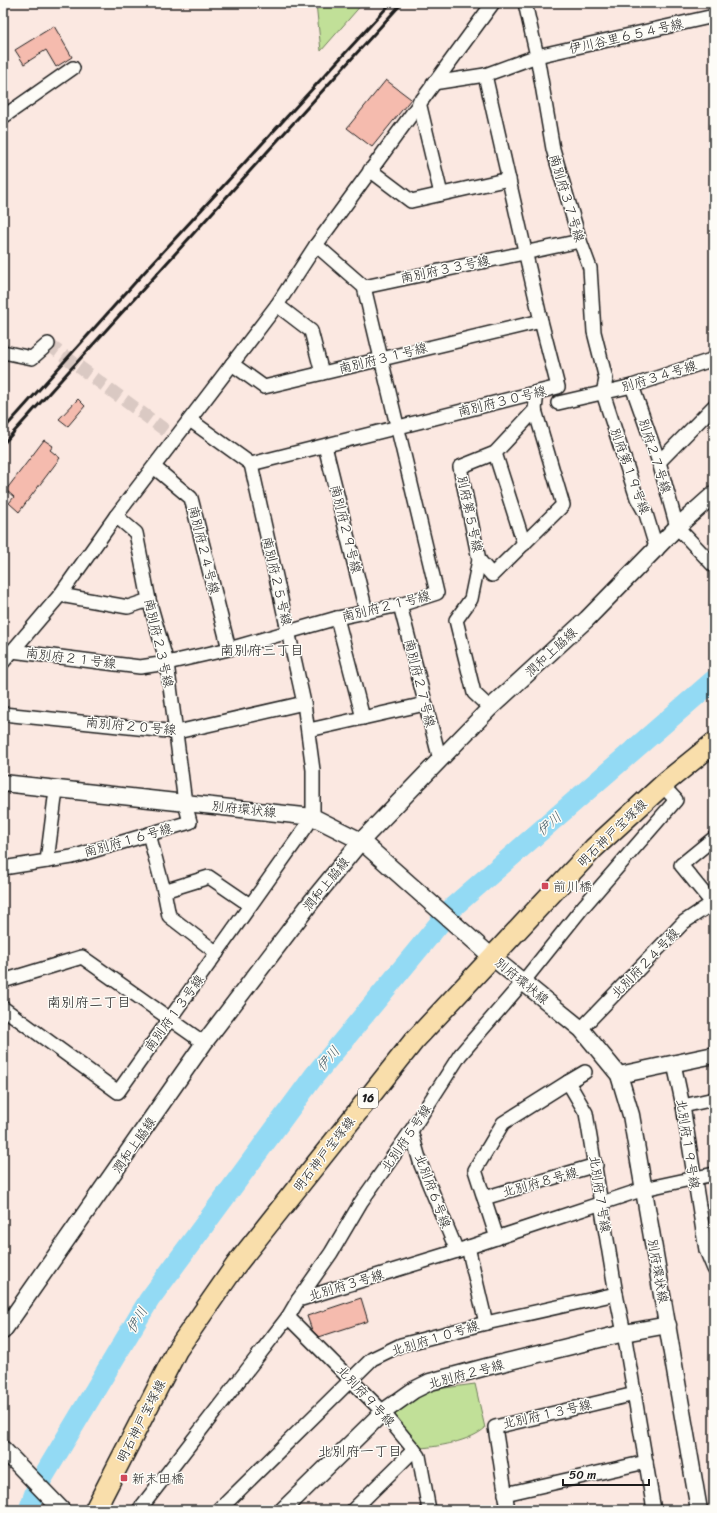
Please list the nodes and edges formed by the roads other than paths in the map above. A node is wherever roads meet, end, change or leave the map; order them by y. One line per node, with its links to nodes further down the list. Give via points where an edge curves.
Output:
1 (493, 3): 7 (street)
2 (525, 3): 4 (street, 南別府３７号線)
3 (714, 16): 4 (street, 伊川谷里６５４号線)
4 (538, 56): 6 (street, 伊川谷里６５４号線); 13 (street, 南別府３７号線, via 553,149)
5 (73, 68): 9 (street)
6 (484, 75): 7 (street); 11 (street, 南別府３０号線)
7 (433, 83): 8 (street)
8 (419, 102): 10 (street); 12 (street)
9 (3, 117)
10 (370, 170): 12 (street, via 411,200); 14 (street)
11 (509, 179): 12 (street); 15 (street, 南別府３０号線)
12 (441, 194)
13 (580, 241): 15 (street, 南別府３３号線); 27 (street, 南別府３７号線, via 590,268 594,332 606,379)
14 (316, 244): 16 (street); 17 (street)
15 (526, 252): 16 (street, 南別府３３号線); 18 (street, 南別府３０号線)
16 (364, 287): 21 (street, 南別府２１号線)
17 (277, 305): 23 (street); 24 (street, via 311,331)
18 (541, 321): 21 (street, 南別府３１号線); 26 (street, 南別府３０号線, via 558,387)
19 (48, 344): 20 (street, via 32,358)
20 (3, 352)
21 (381, 358): 24 (street, 南別府３１号線); 32 (street, 南別府２１号線)
22 (714, 359): 25 (street, 別府３４号線)
23 (232, 364): 24 (street, 南別府３１号線, via 264,387); 31 (street)
24 (322, 373)
25 (632, 386): 27 (street, 別府３４号線); 35 (street, 別府２７号線)
26 (537, 392): 30 (street); 32 (street, 南別府３０号線)
27 (603, 393): 28 (street); 42 (street, 別府第１９号線)
28 (558, 403)
29 (714, 406): 35 (street)
30 (535, 410): 34 (street, 別府第５号線); 41 (street, via 563,504)
31 (190, 420): 36 (street); 37 (street)
32 (398, 428): 33 (street, 南別府３０号線); 47 (street, 南別府２１号線, via 437,593)
33 (325, 446): 36 (street, 南別府３０号線); 48 (street, 南別府２９号線)
34 (495, 453): 41 (street); 43 (street, 別府第５号線, via 460,467)
35 (659, 462): 40 (street, 別府２７号線)
36 (250, 464): 50 (street, 南別府２５号線)
37 (154, 467): 39 (street); 51 (street, 南別府２４号線, via 191,498)
38 (714, 494): 40 (street, 潤和上脇線)
39 (116, 516): 45 (street); 46 (street, 南別府２３号線, via 136,533)
40 (677, 527): 42 (street, 潤和上脇線); 44 (street)
41 (524, 544): 43 (street, via 492,575)
42 (657, 550): 57 (street, 潤和上脇線, via 587,619)
43 (479, 560): 57 (street, 別府第５号線, via 471,599 456,620 474,694)
44 (714, 566)
45 (60, 595): 46 (street, via 128,607); 52 (street)
46 (149, 600): 54 (street, 南別府２３号線)
47 (400, 605): 48 (street, 南別府２１号線); 56 (street, 南別府２７号線)
48 (366, 611): 49 (street, 南別府２１号線)
49 (337, 618): 50 (street, 南別府２１号線); 59 (street)
50 (289, 632): 51 (street, 南別府２１号線); 55 (street, 南別府２５号線)
51 (229, 649): 54 (street, 南別府２１号線)
52 (12, 651): 53 (street); 54 (street, 南別府２１号線, via 140,667)
53 (3, 662)
54 (167, 663): 61 (street, 南別府２３号線)
55 (304, 703): 60 (street, 南別府２５号線); 61 (street, 南別府２０号線)
56 (425, 704): 59 (street); 63 (street, 南別府２７号線)
57 (490, 708): 63 (street, 潤和上脇線)
58 (3, 714): 61 (street, 南別府２０号線)
59 (363, 718): 60 (street)
60 (309, 730): 68 (street, 南別府２５号線, via 313,770)
61 (177, 732): 67 (street, 南別府２３号線)
62 (714, 743): 65 (main road, 明石神戸宝塚線 / 16)
63 (440, 760): 71 (street, 潤和上脇線)
64 (3, 783): 66 (street, 別府環状線)
65 (662, 785): 77 (main road, 明石神戸宝塚線 / 16); 80 (street, 北別府５号線, via 676,800 583,907)
66 (56, 790): 67 (street, 別府環状線); 72 (street)
67 (185, 803): 68 (street, 別府環状線); 69 (street, 南別府１６号線, via 190,822)
68 (313, 817): 71 (street, 別府環状線); 76 (street, 南別府１３号線)
69 (149, 834): 72 (street, 南別府１６号線, via 72,857); 74 (street)
70 (714, 838): 75 (street, via 681,865)
71 (361, 841): 77 (street, 別府環状線); 84 (street, 潤和上脇線)
72 (47, 861): 73 (street, 南別府１６号線)
73 (3, 868)
74 (164, 891): 76 (street, via 209,876); 78 (street, via 169,916)
75 (713, 902): 83 (street, 北別府２４号線, via 684,922)
76 (250, 905): 78 (street, 南別府１３号線)
77 (488, 952): 80 (street, 別府環状線); 118 (main road, 明石神戸宝塚線 / 16, via 236,1265 177,1350)
78 (217, 953): 82 (street, 南別府１３号線)
79 (3, 981): 82 (street, via 82,957)
80 (523, 982): 83 (street, 別府環状線); 92 (street, 北別府５号線, via 460,1055)
81 (3, 1008): 82 (street, 南別府１３号線, via 118,1092)
82 (170, 1018): 84 (street)
83 (581, 1029): 88 (street, 別府環状線)
84 (204, 1043): 108 (street, 潤和上脇線)
85 (714, 1055): 86 (street)
86 (674, 1064): 88 (street); 91 (street, 北別府１９号線)
87 (585, 1072): 89 (street)
88 (619, 1075): 96 (street, 別府環状線, via 631,1115)
89 (568, 1082): 93 (street, 北別府７号線, via 586,1113); 97 (street, via 503,1123 475,1170)
90 (714, 1099): 91 (street)
91 (683, 1106): 95 (street, 北別府１９号線)
92 (411, 1131): 100 (street, 北別府６号線, via 421,1165); 104 (street, 北別府５号線, via 361,1202 331,1253)
93 (596, 1165): 97 (street, 北別府８号線); 98 (street, 北別府７号線)
94 (714, 1174): 95 (street, 北別府３号線)
95 (694, 1179): 96 (street, 北別府３号線); 101 (street, 北別府１９号線)
96 (644, 1189): 98 (street, 北別府３号線); 107 (street, 別府環状線)
97 (484, 1198): 99 (street)
98 (601, 1204): 99 (street, 北別府３号線); 103 (street, 北別府７号線)
99 (497, 1238): 100 (street, 北別府３号線)
100 (462, 1249): 104 (street, 北別府３号線); 106 (street, 北別府６号線)
101 (710, 1250): 102 (street, 北別府１９号線)
102 (714, 1269)
103 (616, 1294): 106 (street, 北別府１０号線); 109 (street, 北別府７号線)
104 (298, 1300): 105 (street, 北別府３号線)
105 (288, 1317): 110 (street, 北別府９号線); 119 (street, 北別府３号線)
106 (486, 1323): 110 (street, 北別府１０号線, via 401,1345 372,1359)
107 (668, 1325): 109 (street, 北別府２号線); 126 (street, 別府環状線)
108 (3, 1331)
109 (624, 1333): 111 (street, 北別府７号線); 112 (street, 北別府２号線, via 430,1382)
110 (352, 1381): 112 (street, 北別府９号線); 120 (street, 北別府１０号線)
111 (635, 1394): 115 (street, 北別府７号線); 116 (street, 北別府１３号線, via 495,1426)
112 (382, 1412): 113 (street, 北別府９号線); 121 (street, 北別府２号線)
113 (414, 1450): 122 (street); 123 (street, 北別府９号線, via 419,1456)
114 (6, 1451): 117 (street)
115 (646, 1462): 116 (street); 125 (street, 北別府７号線)
116 (505, 1494): 124 (street, 北別府１３号線)
117 (62, 1510)
118 (95, 1510)
119 (139, 1510)
120 (219, 1510)
121 (283, 1510)
122 (353, 1510)
123 (429, 1510)
124 (508, 1510)
125 (654, 1510)
126 (699, 1510)

